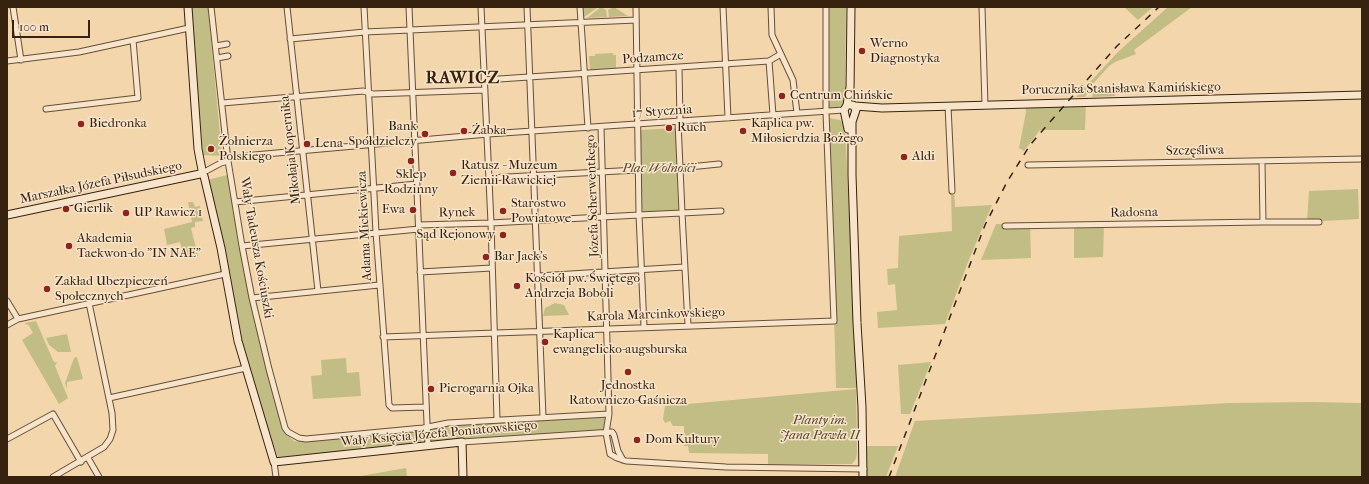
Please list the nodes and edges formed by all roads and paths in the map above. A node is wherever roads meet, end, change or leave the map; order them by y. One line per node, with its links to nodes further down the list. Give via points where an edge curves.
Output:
1 (13, 7): 30 (street)
2 (188, 7): 20 (street)
3 (211, 7): 26 (street, Wały Tadeusza Kościuszki)
4 (287, 7): 23 (street, Mikołaja Kopernika)
5 (364, 7): 22 (street, Adama Mickiewicza)
6 (409, 7): 21 (street)
7 (482, 7): 19 (street, Rynek)
8 (527, 7): 18 (street)
9 (580, 7): 17 (street)
10 (636, 7): 16 (street)
11 (723, 7): 33 (street)
12 (771, 7): 27 (street, via 772,35)
13 (826, 7): 49 (street)
14 (851, 7): 48 (street)
15 (982, 7): 45 (street)
16 (636, 20): 17 (street); 35 (street)
17 (580, 22): 18 (street); 36 (street)
18 (527, 24): 19 (street); 37 (street)
19 (482, 26): 21 (street); 38 (street, Rynek)
20 (189, 28): 24 (street); 70 (street, via 198,150)
21 (410, 30): 22 (street); 40 (street)
22 (365, 32): 23 (street); 41 (street, Adama Mickiewicza)
23 (290, 39): 43 (street, Mikołaja Kopernika)
24 (133, 40): 30 (street, via 79,52); 47 (street, via 138,98)
25 (227, 44): 26 (street)
26 (216, 46): 28 (street, Wały Tadeusza Kościuszki)
27 (781, 54): 32 (street); 50 (street, via 793,80)
28 (217, 55): 29 (street); 44 (street, Wały Tadeusza Kościuszki)
29 (228, 56)
30 (21, 60): 31 (street)
31 (7, 61)
32 (769, 61): 33 (street, Podzamcze); 51 (street)
33 (726, 64): 34 (street, Podzamcze); 52 (street)
34 (679, 67): 35 (street, Podzamcze); 53 (street)
35 (636, 70): 36 (street, Podzamcze); 54 (street)
36 (584, 74): 37 (street, Podzamcze); 56 (street)
37 (529, 78): 38 (street, Podzamcze); 57 (street)
38 (484, 80): 39 (street, Rynek)
39 (485, 90): 40 (street); 58 (street, Rynek)
40 (412, 93): 41 (street); 59 (street)
41 (369, 94): 43 (street, via 363,90); 60 (street, Adama Mickiewicza)
42 (1362, 95): 45 (street, Porucznika Stanisława Kamińskiego)
43 (296, 96): 44 (street); 61 (street, Mikołaja Kopernika)
44 (222, 103): 62 (street, Wały Tadeusza Kościuszki)
45 (984, 105): 46 (street, Porucznika Stanisława Kamińskiego)
46 (948, 106): 48 (street, Porucznika Stanisława Kamińskiego); 75 (street)
47 (46, 109)
48 (849, 110): 49 (street, 17 Stycznia); 89 (street, via 849,183); 89 (street, via 852,122)
49 (826, 112): 50 (street, 17 Stycznia); 107 (street, Karola Marcinkowskiego, via 834,321)
50 (798, 113): 51 (street, 17 Stycznia)
51 (773, 115): 52 (street, 17 Stycznia)
52 (728, 118): 53 (street, 17 Stycznia)
53 (679, 122): 54 (street, 17 Stycznia); 67 (street)
54 (637, 124): 55 (street, 17 Stycznia); 68 (street)
55 (601, 127): 56 (street, 17 Stycznia); 69 (street, Józefa Scherwentkego)
56 (588, 128): 57 (street, 17 Stycznia)
57 (533, 131): 58 (street, 17 Stycznia); 71 (street)
58 (488, 134): 59 (street); 72 (street, Rynek)
59 (415, 140): 60 (street); 73 (street)
60 (372, 144): 61 (street); 74 (street, Adama Mickiewicza)
61 (302, 150): 62 (street); 76 (street, Mikołaja Kopernika)
62 (230, 159): 70 (street); 77 (street, Wały Tadeusza Kościuszki)
63 (1362, 159): 64 (street, Szczęśliwa)
64 (1262, 161): 66 (street, Szczęśliwa); 84 (street)
65 (718, 164): 67 (street)
66 (1028, 165)
67 (679, 168): 79 (street)
68 (637, 170): 69 (street); 81 (street)
69 (603, 172): 71 (street); 82 (street, Józefa Scherwentkego)
70 (203, 173): 80 (street, Marszałka Józefa Piłsudskiego); 98 (street)
71 (535, 176): 72 (street); 83 (street)
72 (489, 178): 86 (street, Rynek)
73 (417, 184): 74 (street); 88 (street)
74 (373, 188): 76 (street); 90 (street, Adama Mickiewicza)
75 (952, 191)
76 (307, 194): 77 (street); 91 (street, Mikołaja Kopernika)
77 (235, 202): 92 (street, Wały Tadeusza Kościuszki)
78 (721, 211): 79 (street)
79 (682, 213): 81 (street); 93 (street)
80 (7, 215)
81 (639, 215): 82 (street); 95 (street)
82 (604, 217): 83 (street); 97 (street, Józefa Scherwentkego)
83 (536, 221): 86 (street); 99 (street)
84 (1263, 222): 85 (street, Radosna); 87 (street, Radosna)
85 (1319, 222)
86 (491, 223): 88 (street, Rynek); 94 (street)
87 (1005, 226)
88 (419, 227): 90 (street, Rynek); 96 (street)
89 (854, 227): 130 (street)
90 (376, 232): 91 (street, Rynek); 100 (street, Adama Mickiewicza)
91 (312, 238): 92 (street, Rynek); 101 (street, Mikołaja Kopernika)
92 (242, 246): 102 (street, Wały Tadeusza Kościuszki)
93 (684, 267): 95 (street); 107 (street)
94 (492, 268): 96 (street); 111 (street)
95 (641, 270): 97 (street); 108 (street)
96 (420, 272): 113 (street)
97 (606, 272): 99 (street); 109 (street, Józefa Scherwentkego)
98 (225, 274): 104 (street); 114 (street)
99 (538, 276): 110 (street)
100 (379, 285): 101 (street); 112 (street, Adama Mickiewicza)
101 (318, 291): 102 (street)
102 (252, 298): 122 (street, Wały Tadeusza Kościuszki, via 285,428)
103 (7, 301): 105 (street)
104 (89, 303): 105 (street); 115 (street)
105 (18, 319): 106 (street)
106 (7, 325)
107 (688, 325): 108 (street, Karola Marcinkowskiego)
108 (644, 327): 109 (street, Karola Marcinkowskiego)
109 (608, 328): 110 (street, Karola Marcinkowskiego); 117 (street, Józefa Scherwentkego)
110 (540, 330): 111 (street, Karola Marcinkowskiego); 118 (street)
111 (495, 332): 113 (street, Karola Marcinkowskiego); 119 (street)
112 (383, 336): 113 (street, Karola Marcinkowskiego); 116 (street, Adama Mickiewicza, via 390,406)
113 (423, 336): 116 (street)
114 (246, 368): 115 (street); 129 (street)
115 (109, 398): 126 (street, via 113,430 110,439 104,447)
116 (426, 407): 120 (street)
117 (609, 414): 118 (street, Wały Księcia Józefa Poniatowskiego); 121 (street, Józefa Scherwentkego)
118 (543, 417): 119 (street, Wały Księcia Józefa Poniatowskiego)
119 (497, 420): 120 (street, Wały Księcia Józefa Poniatowskiego)
120 (426, 427): 122 (street, Wały Księcia Józefa Poniatowskiego, via 306,439); 125 (street)
121 (606, 433): 124 (street, Wały Księcia Józefa Poniatowskiego); 127 (street, Józefa Scherwentkego, via 610,454); 127 (street, via 614,434)
122 (293, 436)
123 (7, 439): 128 (street, via 53,414)
124 (462, 442): 125 (street, Wały Księcia Józefa Poniatowskiego); 134 (street)
125 (428, 446): 129 (street, Wały Księcia Józefa Poniatowskiego)
126 (88, 458): 128 (street); 132 (street)
127 (623, 460): 130 (street, via 726,467)
128 (81, 462): 131 (street)
129 (274, 462): 133 (street)
130 (864, 469): 135 (street)
131 (53, 477)
132 (99, 477)
133 (276, 477)
134 (463, 477)
135 (863, 477)

